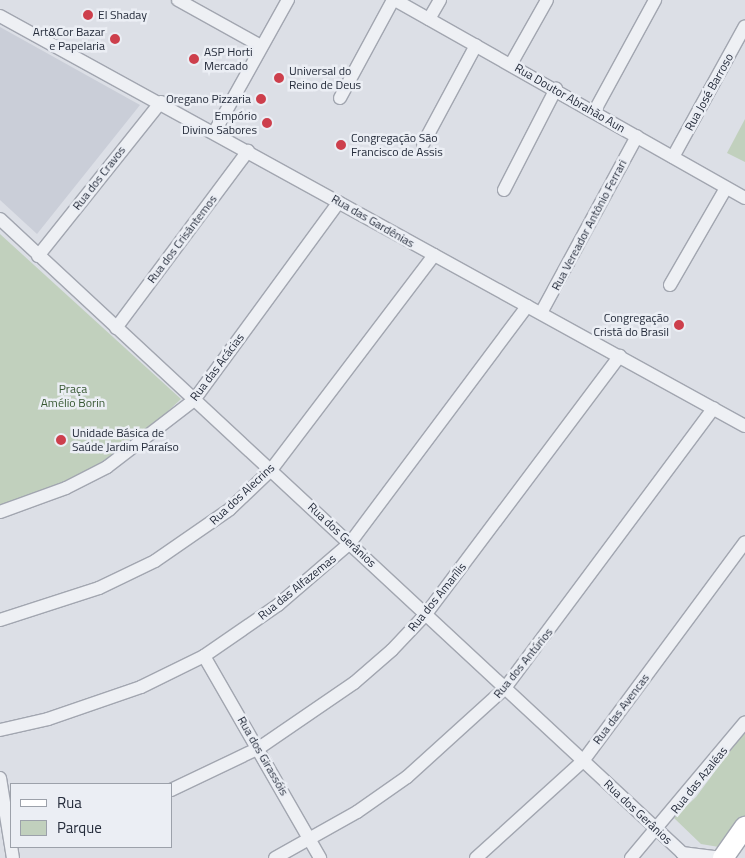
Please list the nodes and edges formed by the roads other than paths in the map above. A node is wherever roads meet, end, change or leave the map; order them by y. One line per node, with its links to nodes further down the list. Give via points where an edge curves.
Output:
1 (180, 0): 11 (street)
2 (288, 0): 11 (street)
3 (394, 0): 8 (street, Rua Doutor Abrahão Aun); 14 (street)
4 (440, 0): 8 (street)
5 (547, 0): 12 (street)
6 (655, 0): 16 (street)
7 (0, 16): 15 (street, Rua das Gardênias)
8 (429, 19): 10 (street, Rua Doutor Abrahão Aun)
9 (745, 26): 21 (street, Rua José Barroso)
10 (476, 45): 12 (street, Rua Doutor Abrahão Aun); 19 (street)
11 (262, 46): 17 (street)
12 (511, 64): 13 (street, Rua Doutor Abrahão Aun)
13 (556, 89): 16 (street, Rua Doutor Abrahão Aun); 23 (street)
14 (340, 98)
15 (161, 102): 17 (street, Rua das Gardênias); 27 (street, Rua dos Cravos)
16 (594, 112): 18 (street, Rua Doutor Abrahão Aun)
17 (215, 131): 20 (street, Rua das Gardênias)
18 (636, 136): 21 (street, Rua Doutor Abrahão Aun); 31 (street, Rua Vereador Antônio Ferrari)
19 (423, 144)
20 (248, 151): 25 (street, Rua das Gardênias); 32 (street, Rua dos Crisântemos)
21 (673, 157): 22 (street, Rua Doutor Abrahão Aun)
22 (726, 188): 24 (street, Rua Doutor Abrahão Aun); 29 (street)
23 (504, 190)
24 (745, 198)
25 (339, 202): 28 (street, Rua das Gardênias); 34 (street, Rua das Acácias)
26 (0, 219): 27 (street, Rua dos Gerânios)
27 (38, 256): 32 (street, Rua dos Gerânios)
28 (434, 256): 30 (street, Rua das Gardênias); 37 (street, Rua dos Alecrins)
29 (670, 285)
30 (527, 306): 31 (street, Rua das Gardênias); 40 (street, Rua das Alfazemas)
31 (541, 313): 33 (street, Rua das Gardênias)
32 (116, 328): 34 (street, Rua dos Gerânios)
33 (620, 356): 35 (street, Rua das Gardênias); 41 (street, Rua dos Amarílis)
34 (194, 400): 37 (street, Rua dos Gerânios); 38 (street, Rua das Acácias, via 107,467 66,488)
35 (714, 408): 36 (street, Rua das Gardênias); 44 (street, Rua dos Antúrios)
36 (745, 426)
37 (271, 470): 40 (street, Rua dos Gerânios); 42 (street, Rua dos Alecrins, via 230,509 155,561 99,588)
38 (0, 512)
39 (745, 542): 48 (street, Rua das Avencas)
40 (350, 543): 41 (street, Rua dos Gerânios); 43 (street, Rua das Alfazemas, via 278,605)
41 (426, 614): 44 (street, Rua dos Gerânios); 47 (street, Rua dos Amarílis, via 354,683)
42 (0, 620)
43 (204, 656): 46 (street, Rua das Alfazemas, via 97,704); 47 (street, Rua dos Girassóis)
44 (505, 688): 48 (street, Rua dos Gerânios); 54 (street, Rua dos Antúrios, via 407,776)
45 (745, 722): 52 (street, Rua das Azaléas)
46 (0, 730)
47 (259, 748): 50 (street, Rua dos Amarílis); 54 (street, Rua dos Girassóis)
48 (583, 761): 52 (street, Rua dos Gerânios); 60 (street, Rua das Avencas)
49 (0, 778): 53 (street)
50 (172, 790)
51 (745, 827): 55 (main road)
52 (657, 831): 56 (street, Rua dos Gerânios); 61 (street, Rua das Azaléas)
53 (7, 839): 57 (street)
54 (310, 840): 58 (street, Rua dos Antúrios); 59 (street, Rua dos Girassóis)
55 (730, 851): 56 (street, Rua dos Gerânios)
56 (685, 855)
57 (13, 858)
58 (274, 858)
59 (320, 858)
60 (476, 858)
61 (632, 858)

